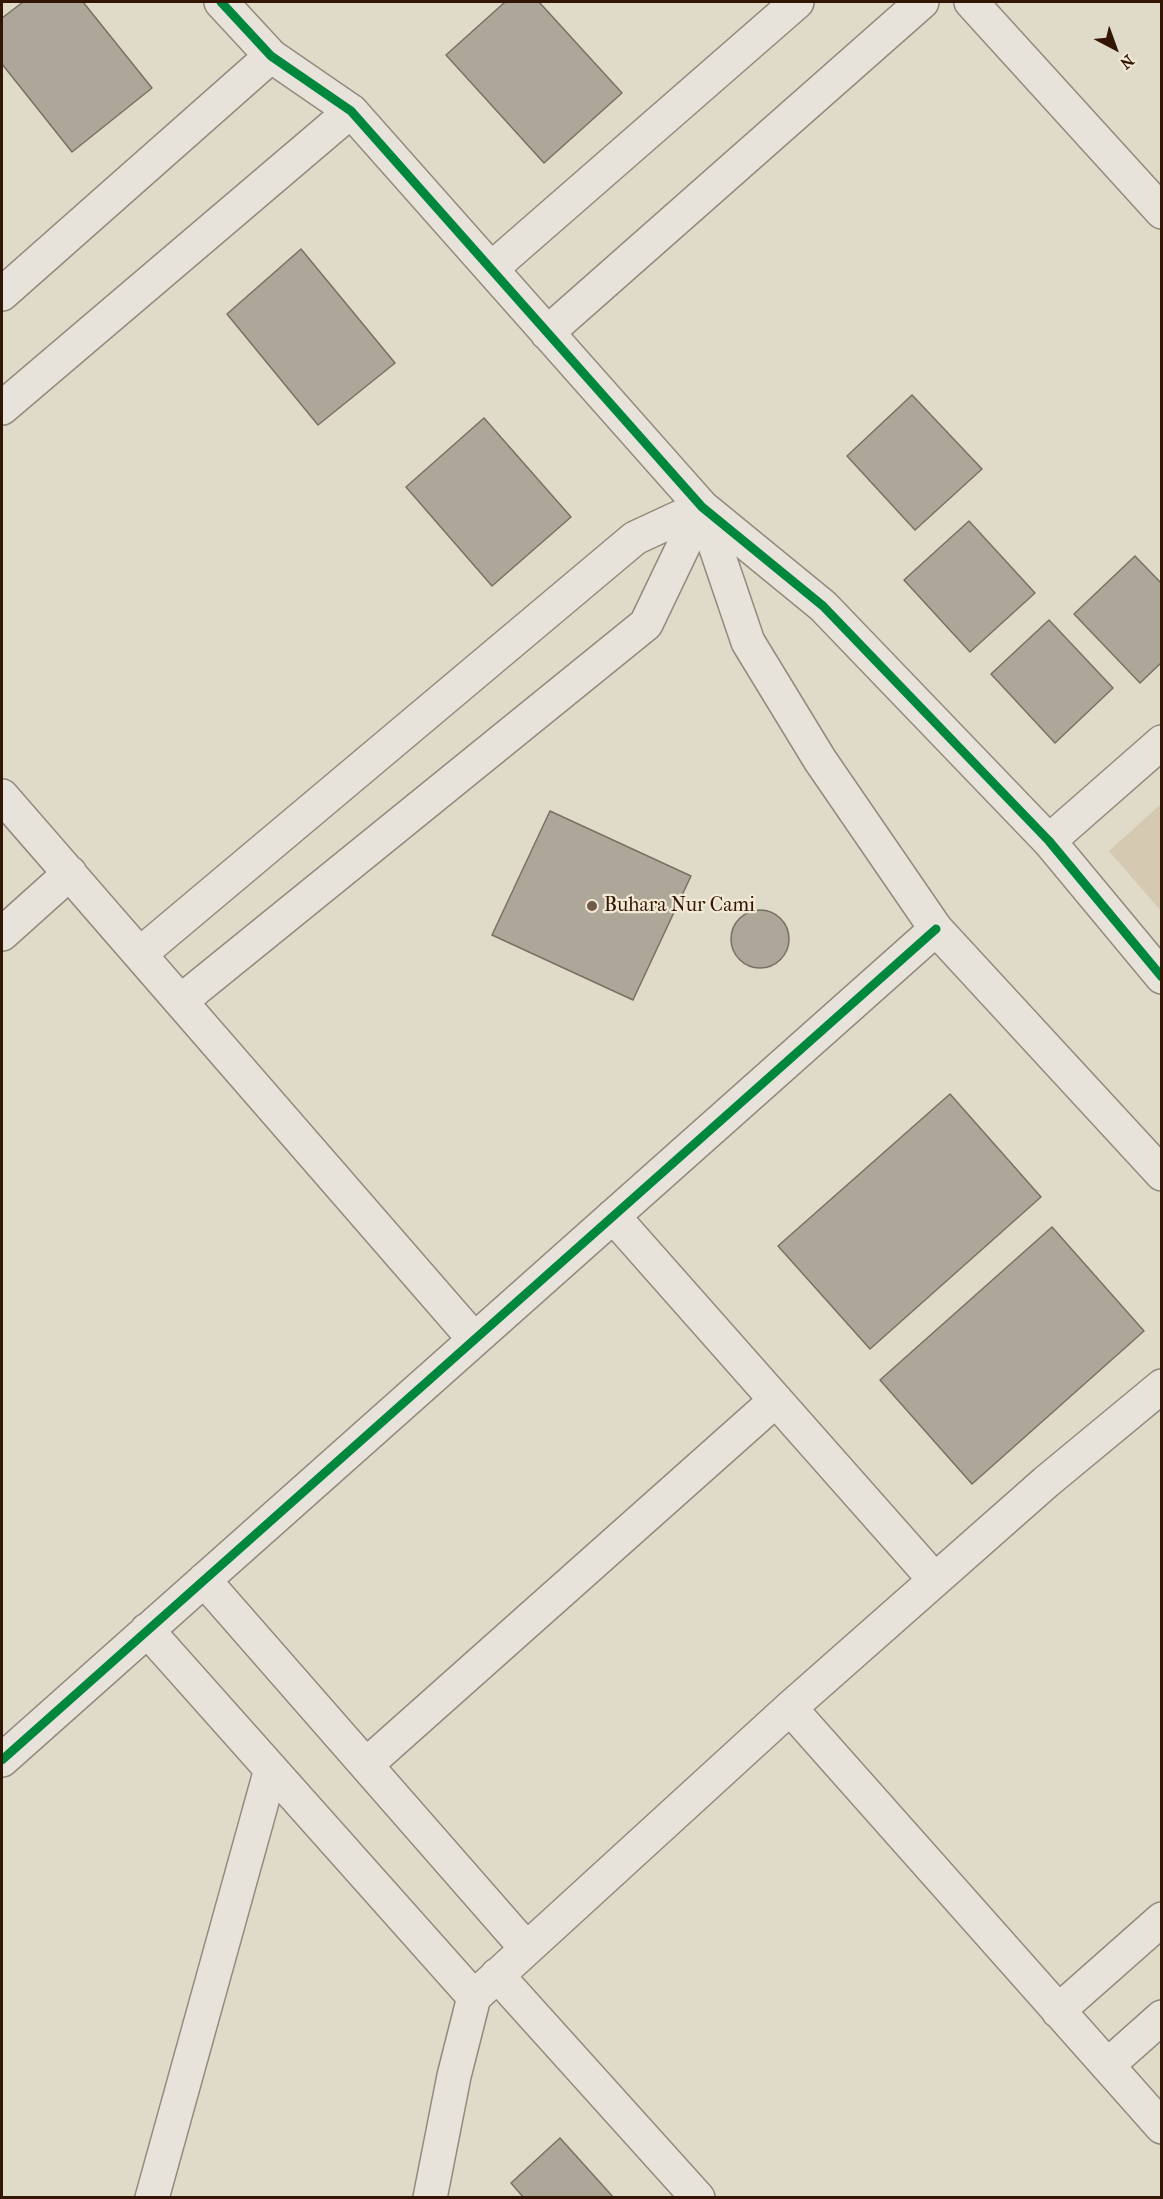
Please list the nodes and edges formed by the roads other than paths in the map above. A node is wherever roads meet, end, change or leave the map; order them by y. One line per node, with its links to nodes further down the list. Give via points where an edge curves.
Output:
1 (222, 2): 5 (street)
2 (797, 2): 8 (street)
3 (921, 2): 10 (street)
4 (971, 2): 7 (street)
5 (271, 56): 6 (street); 9 (street)
6 (351, 111): 8 (street); 11 (street)
7 (1161, 212)
8 (491, 269): 10 (street)
9 (2, 294)
10 (547, 333): 12 (street)
11 (2, 408)
12 (702, 507): 15 (street, via 823,606); 17 (street, via 748,642 820,760); 19 (street, via 635,538); 21 (street, via 646,624)
13 (1161, 742): 15 (street)
14 (2, 796): 16 (street)
15 (1049, 841): 20 (street)
16 (70, 873): 18 (street); 19 (street)
17 (936, 929): 22 (street); 23 (street)
18 (2, 934)
19 (140, 954): 21 (street)
20 (1161, 976)
21 (181, 1001): 24 (street)
22 (1161, 1174)
23 (613, 1216): 24 (street); 26 (street)
24 (474, 1339): 27 (street)
25 (1161, 1386): 28 (street)
26 (776, 1400): 28 (street); 32 (street)
27 (204, 1580): 29 (street); 32 (street)
28 (935, 1580): 30 (street)
29 (147, 1630): 31 (street); 33 (street)
30 (790, 1708): 35 (street); 38 (street)
31 (2, 1760)
32 (366, 1765): 35 (street)
33 (271, 1769): 37 (street); 42 (street)
34 (1161, 1919): 38 (street)
35 (526, 1948): 36 (street)
36 (497, 1975): 37 (street); 44 (street)
37 (474, 1997): 43 (street)
38 (1058, 2011): 40 (street)
39 (1161, 2018): 40 (street)
40 (1107, 2065): 41 (street)
41 (1161, 2127)
42 (152, 2198)
43 (430, 2198)
44 (698, 2198)

